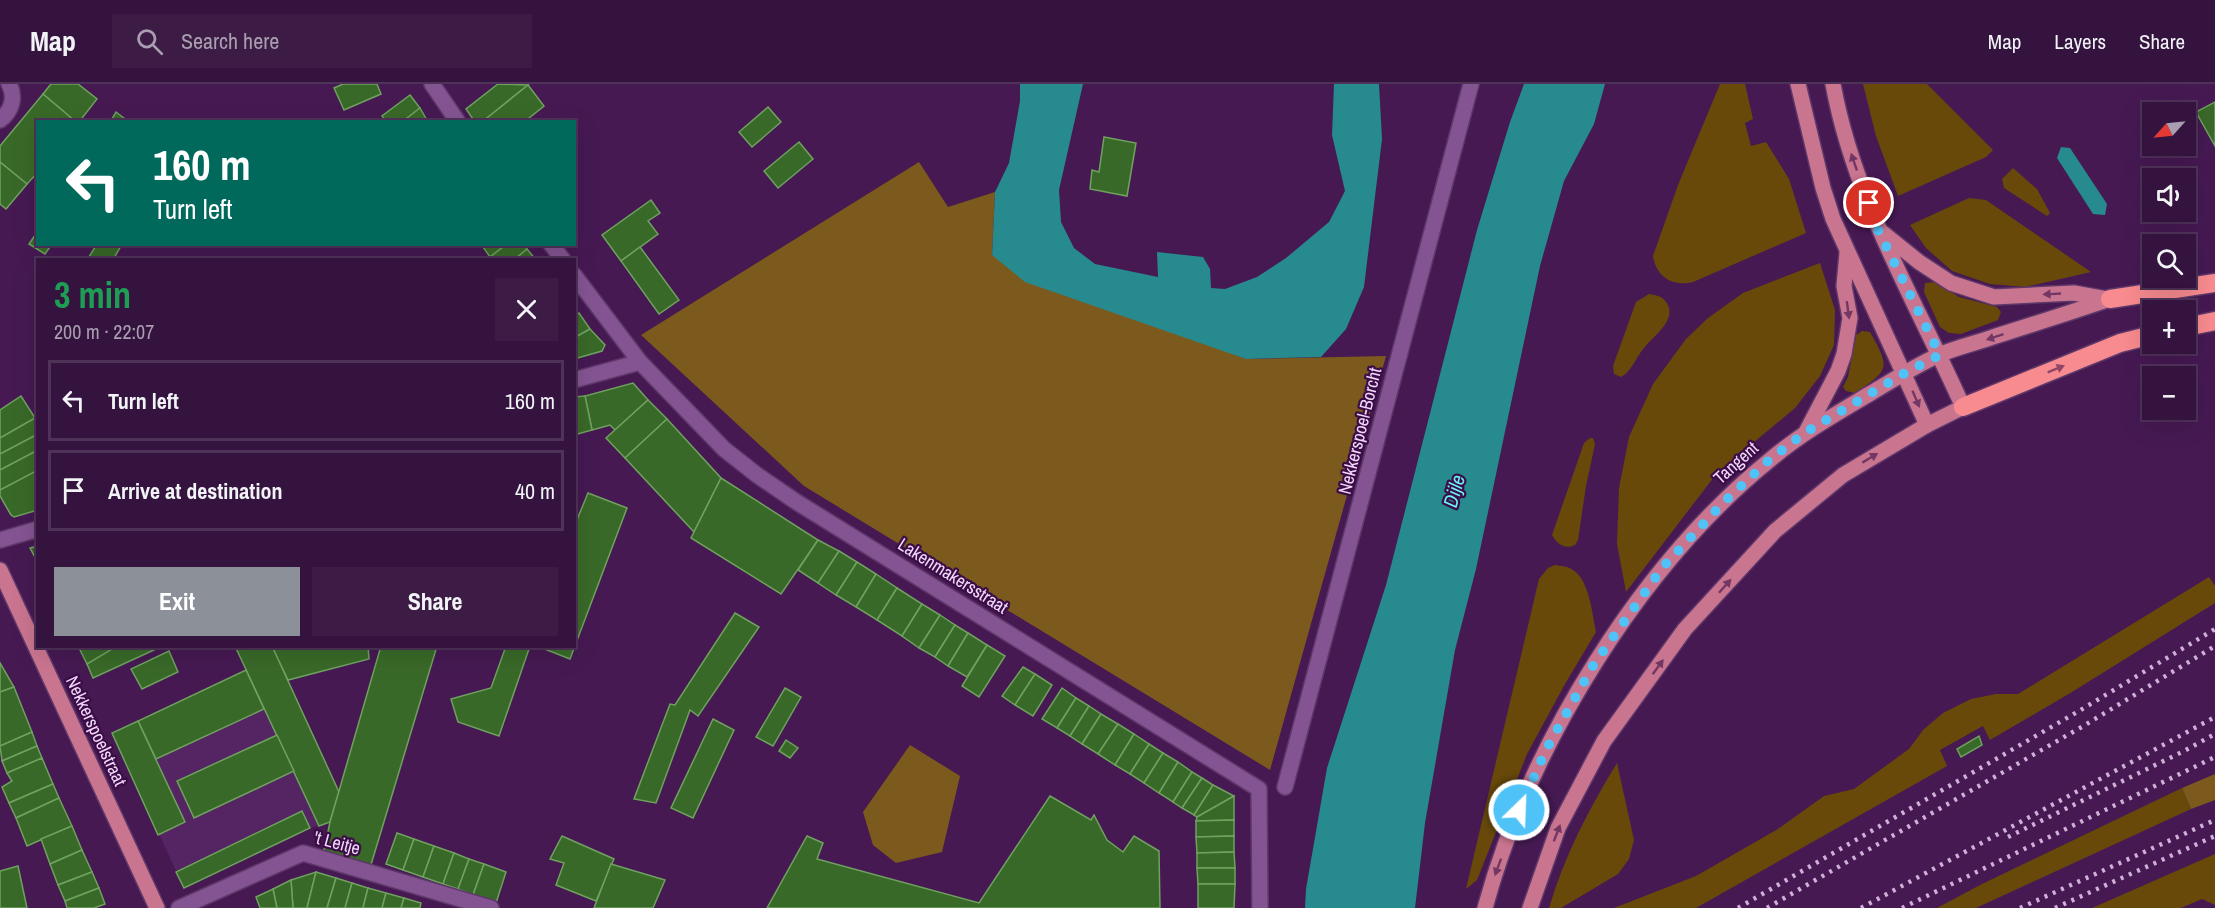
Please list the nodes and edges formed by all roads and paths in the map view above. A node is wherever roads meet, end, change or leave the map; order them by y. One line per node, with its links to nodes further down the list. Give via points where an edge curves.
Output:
1 (9, 84): 6 (street, via 11,107)
2 (432, 84): 7 (street)
3 (1471, 84): 27 (street, Nekkerspoel-Borcht)
4 (1798, 84): 9 (main road, via 1823,188)
5 (1833, 84): 8 (main road, one-way to 5, via 1852,158)
6 (0, 120)
7 (457, 120)
8 (1878, 230): 12 (main road, one-way to 8, via 2074,293 1994,297 1951,283); 16 (main road)
9 (1847, 252): 18 (main road); 22 (main road, one-way to 22, via 1844,286 1850,318 1844,354)
10 (576, 278): 17 (street, Lakenmakersstraat)
11 (2215, 283): 12 (highway, Tangent)
12 (2110, 299): 16 (main road, Tangent, one-way to 16)
13 (2215, 321): 14 (highway)
14 (2196, 325)
15 (2142, 338): 20 (highway, one-way to 15)
16 (1940, 355): 18 (main road, Tangent); 20 (main road)
17 (640, 362): 19 (street); 31 (street, Lakenmakersstraat, via 724,449 757,475 1260,789)
18 (1905, 373): 21 (main road, one-way to 21); 22 (main road, Tangent)
19 (576, 379)
20 (1964, 407): 21 (main road)
21 (1927, 425): 33 (main road, one-way to 21, via 1558,828 1604,741 1685,629 1775,531 1843,475)
22 (1806, 432): 32 (main road, Tangent, one-way to 32, via 1723,503 1663,567 1594,664 1547,748 1519,810)
23 (36, 530): 24 (street)
24 (0, 540)
25 (0, 570): 26 (main road, Nekkerspoelstraat)
26 (5, 591): 28 (main road, Nekkerspoelstraat)
27 (1285, 787)
28 (157, 908)
29 (179, 908): 30 (street, 't Leitje, via 303,853)
30 (491, 908)
31 (1260, 908)
32 (1485, 908)
33 (1530, 908)

